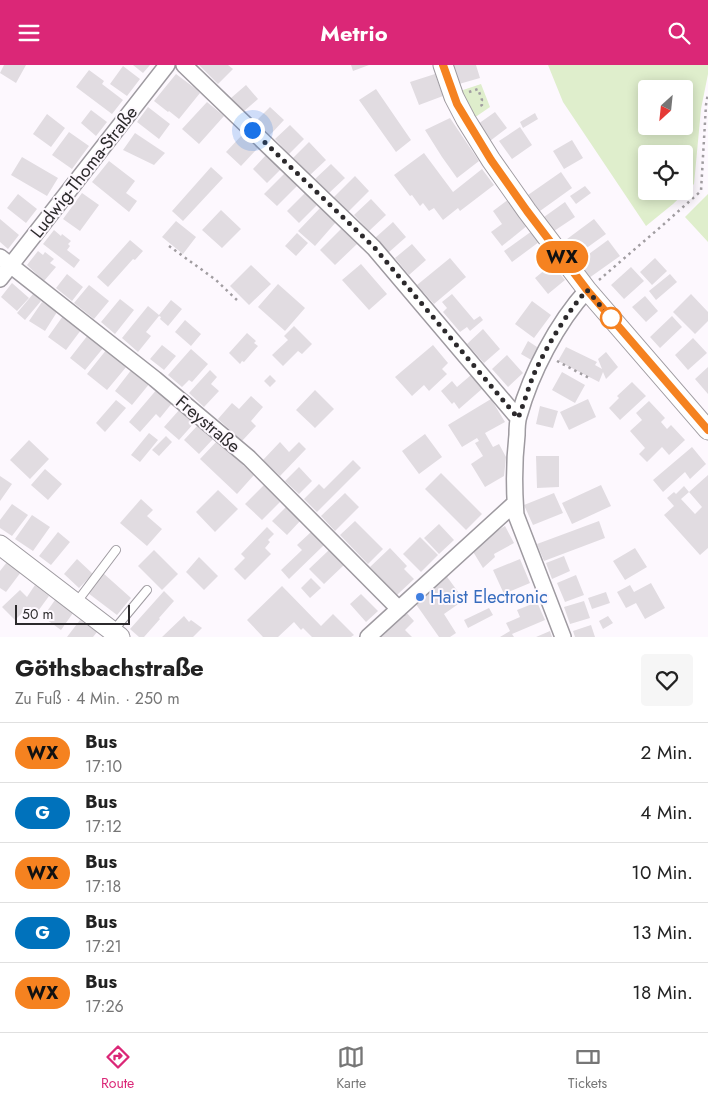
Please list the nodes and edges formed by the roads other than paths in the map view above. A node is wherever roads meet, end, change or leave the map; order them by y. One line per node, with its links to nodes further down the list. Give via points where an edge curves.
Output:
1 (167, 65): 4 (street, Ludwig-Thoma-Straße)
2 (184, 65): 7 (street, via 374,247)
3 (443, 65): 6 (street, via 457,104 491,160)
4 (6, 261): 5 (street, Ludwig-Thoma-Straße); 14 (street, Freystraße, via 249,458)
5 (0, 279)
6 (587, 290): 7 (street, via 544,355); 8 (street)
7 (518, 418): 9 (street)
8 (708, 430)
9 (515, 503): 14 (street); 17 (street, via 516,515)
10 (0, 545): 13 (street)
11 (116, 549): 13 (lane)
12 (147, 590): 15 (lane)
13 (76, 603): 15 (street)
14 (399, 609): 16 (street)
15 (117, 635)
16 (368, 637)
17 (563, 637)

